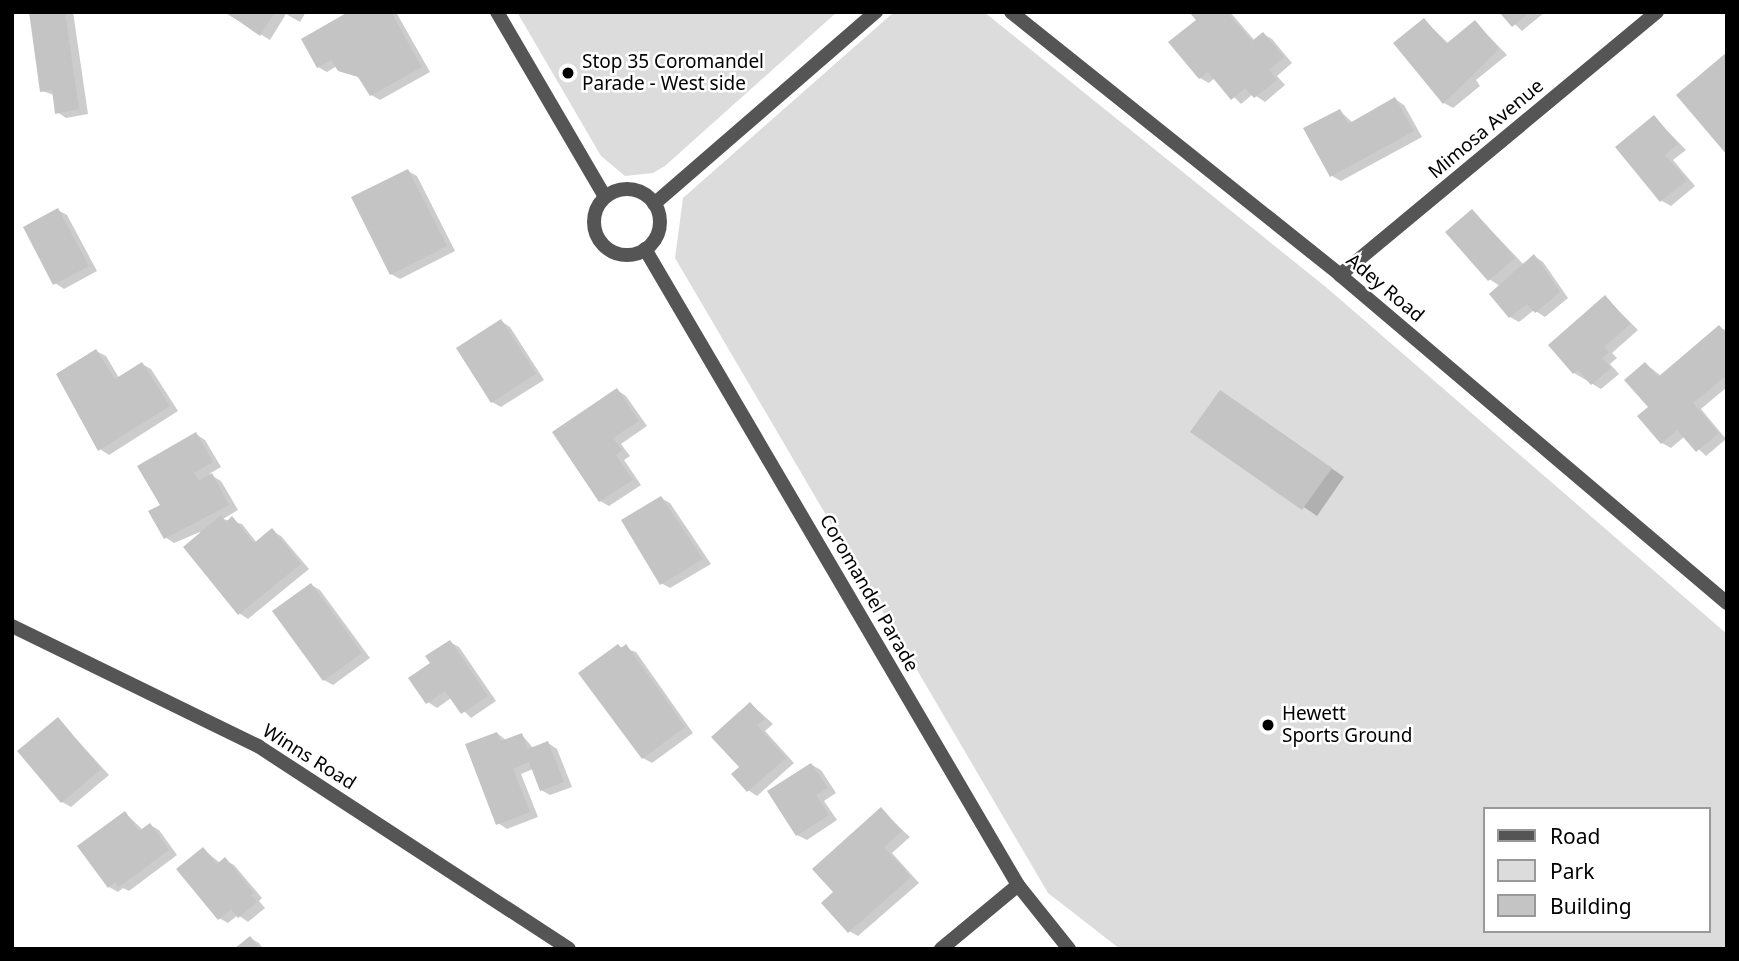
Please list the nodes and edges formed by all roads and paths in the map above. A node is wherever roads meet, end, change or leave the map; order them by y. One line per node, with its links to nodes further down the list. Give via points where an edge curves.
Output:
1 (497, 12): 5 (street)
2 (876, 12): 6 (street)
3 (1011, 12): 8 (street, Adey Road)
4 (1657, 12): 8 (street, Mimosa Avenue)
5 (605, 197): 6 (street, via 626,188); 7 (street, via 598,205 594,227 604,246 624,254)
6 (654, 204): 7 (street, via 658,233)
7 (645, 249): 11 (street, Coromandel Parade)
8 (1340, 275): 9 (street, Adey Road)
9 (1727, 603)
10 (12, 626): 12 (street, Winns Road, via 258,746)
11 (1017, 885): 13 (street); 14 (street, Coromandel Parade)
12 (569, 949)
13 (941, 949)
14 (1069, 949)

